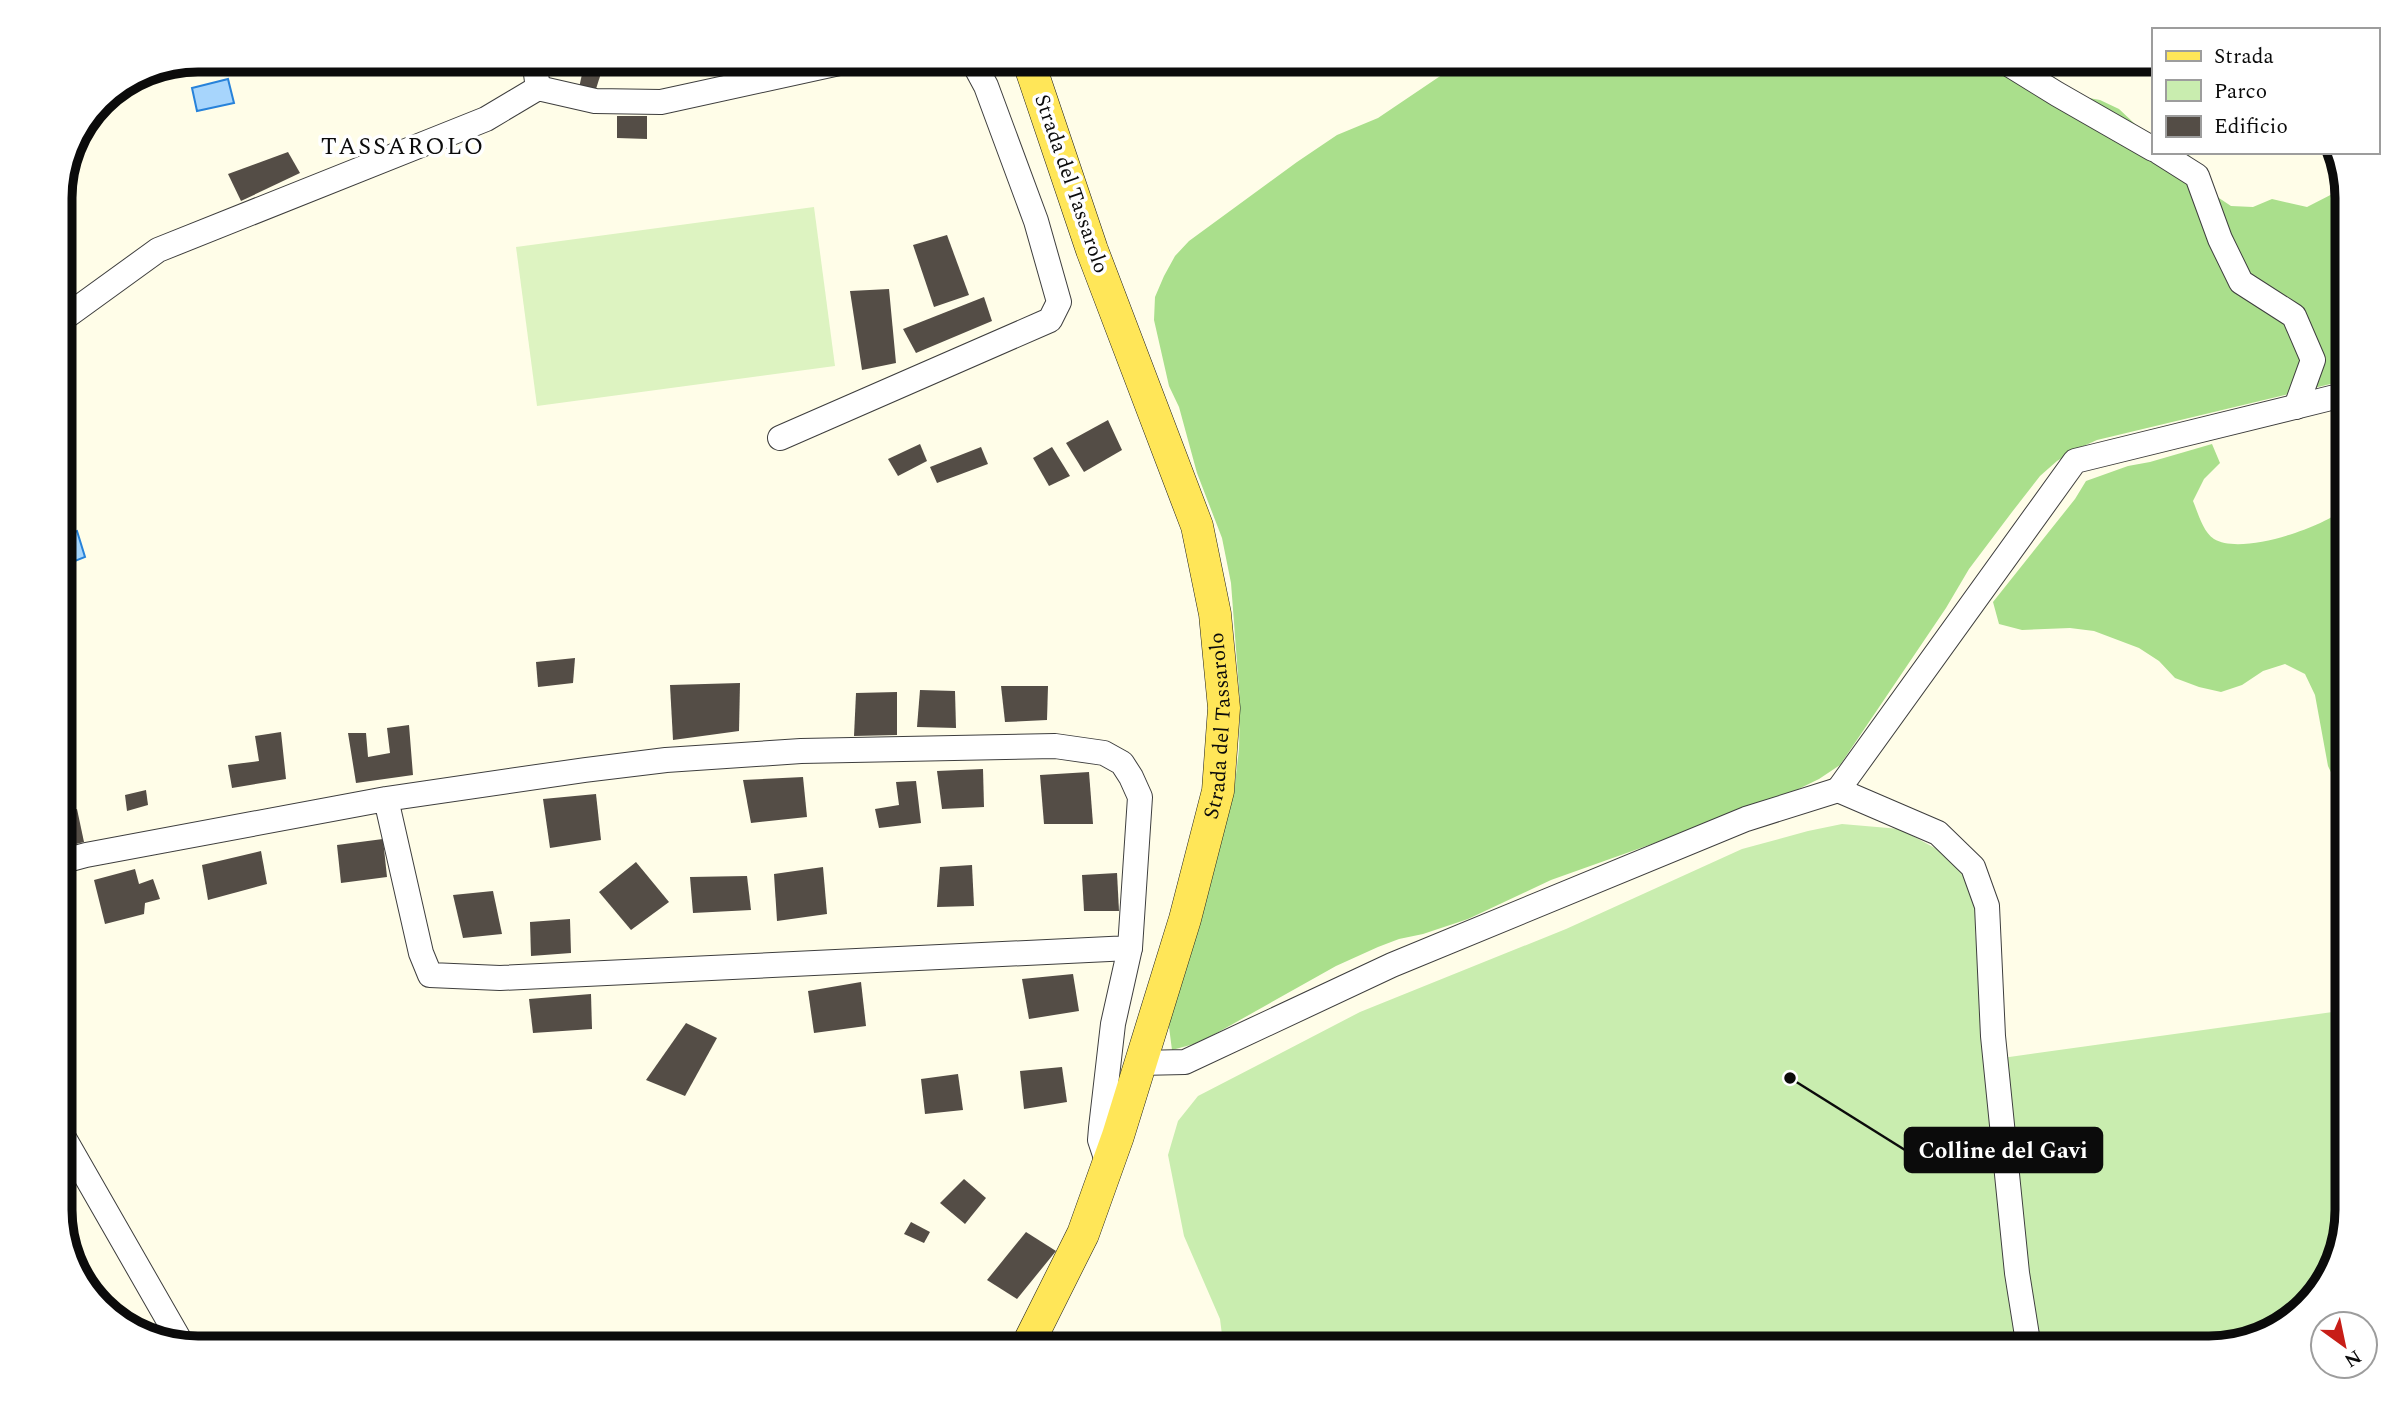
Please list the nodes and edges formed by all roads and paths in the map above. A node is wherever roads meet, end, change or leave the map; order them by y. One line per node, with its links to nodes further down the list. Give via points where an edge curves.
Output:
1 (536, 72): 6 (street)
2 (798, 72): 6 (street, via 661,102 595,101)
3 (978, 72): 12 (street, via 1036,221 1059,302 1050,320)
4 (1032, 72): 17 (main road, Strada del Tassarolo, via 1092,250 1198,526 1215,614 1224,708 1218,791 1185,919)
5 (2021, 72): 7 (street)
6 (538, 88): 9 (street, via 486,119 158,250)
7 (2152, 148)
8 (2162, 154): 11 (street, via 2197,176 2241,282 2294,316 2313,360)
9 (72, 312)
10 (2335, 397): 11 (street)
11 (2296, 407): 13 (street, via 2075,461)
12 (780, 438)
13 (1838, 790): 17 (street, via 1746,819 1392,965 1185,1062); 22 (street, via 1938,833 1973,867 1987,906 1995,1049)
14 (386, 799): 15 (street); 16 (street, via 430,975 500,978); 16 (street, via 666,760 801,751 1055,746 1104,753 1122,763 1140,797)
15 (72, 859)
16 (1130, 947): 19 (street, via 1113,1024 1101,1128)
17 (1139, 1063): 19 (main road, Strada del Tassarolo)
18 (72, 1152): 20 (street)
19 (1108, 1164): 21 (main road, Strada del Tassarolo, via 1083,1234)
20 (176, 1334)
21 (1032, 1336)
22 (2027, 1336)

